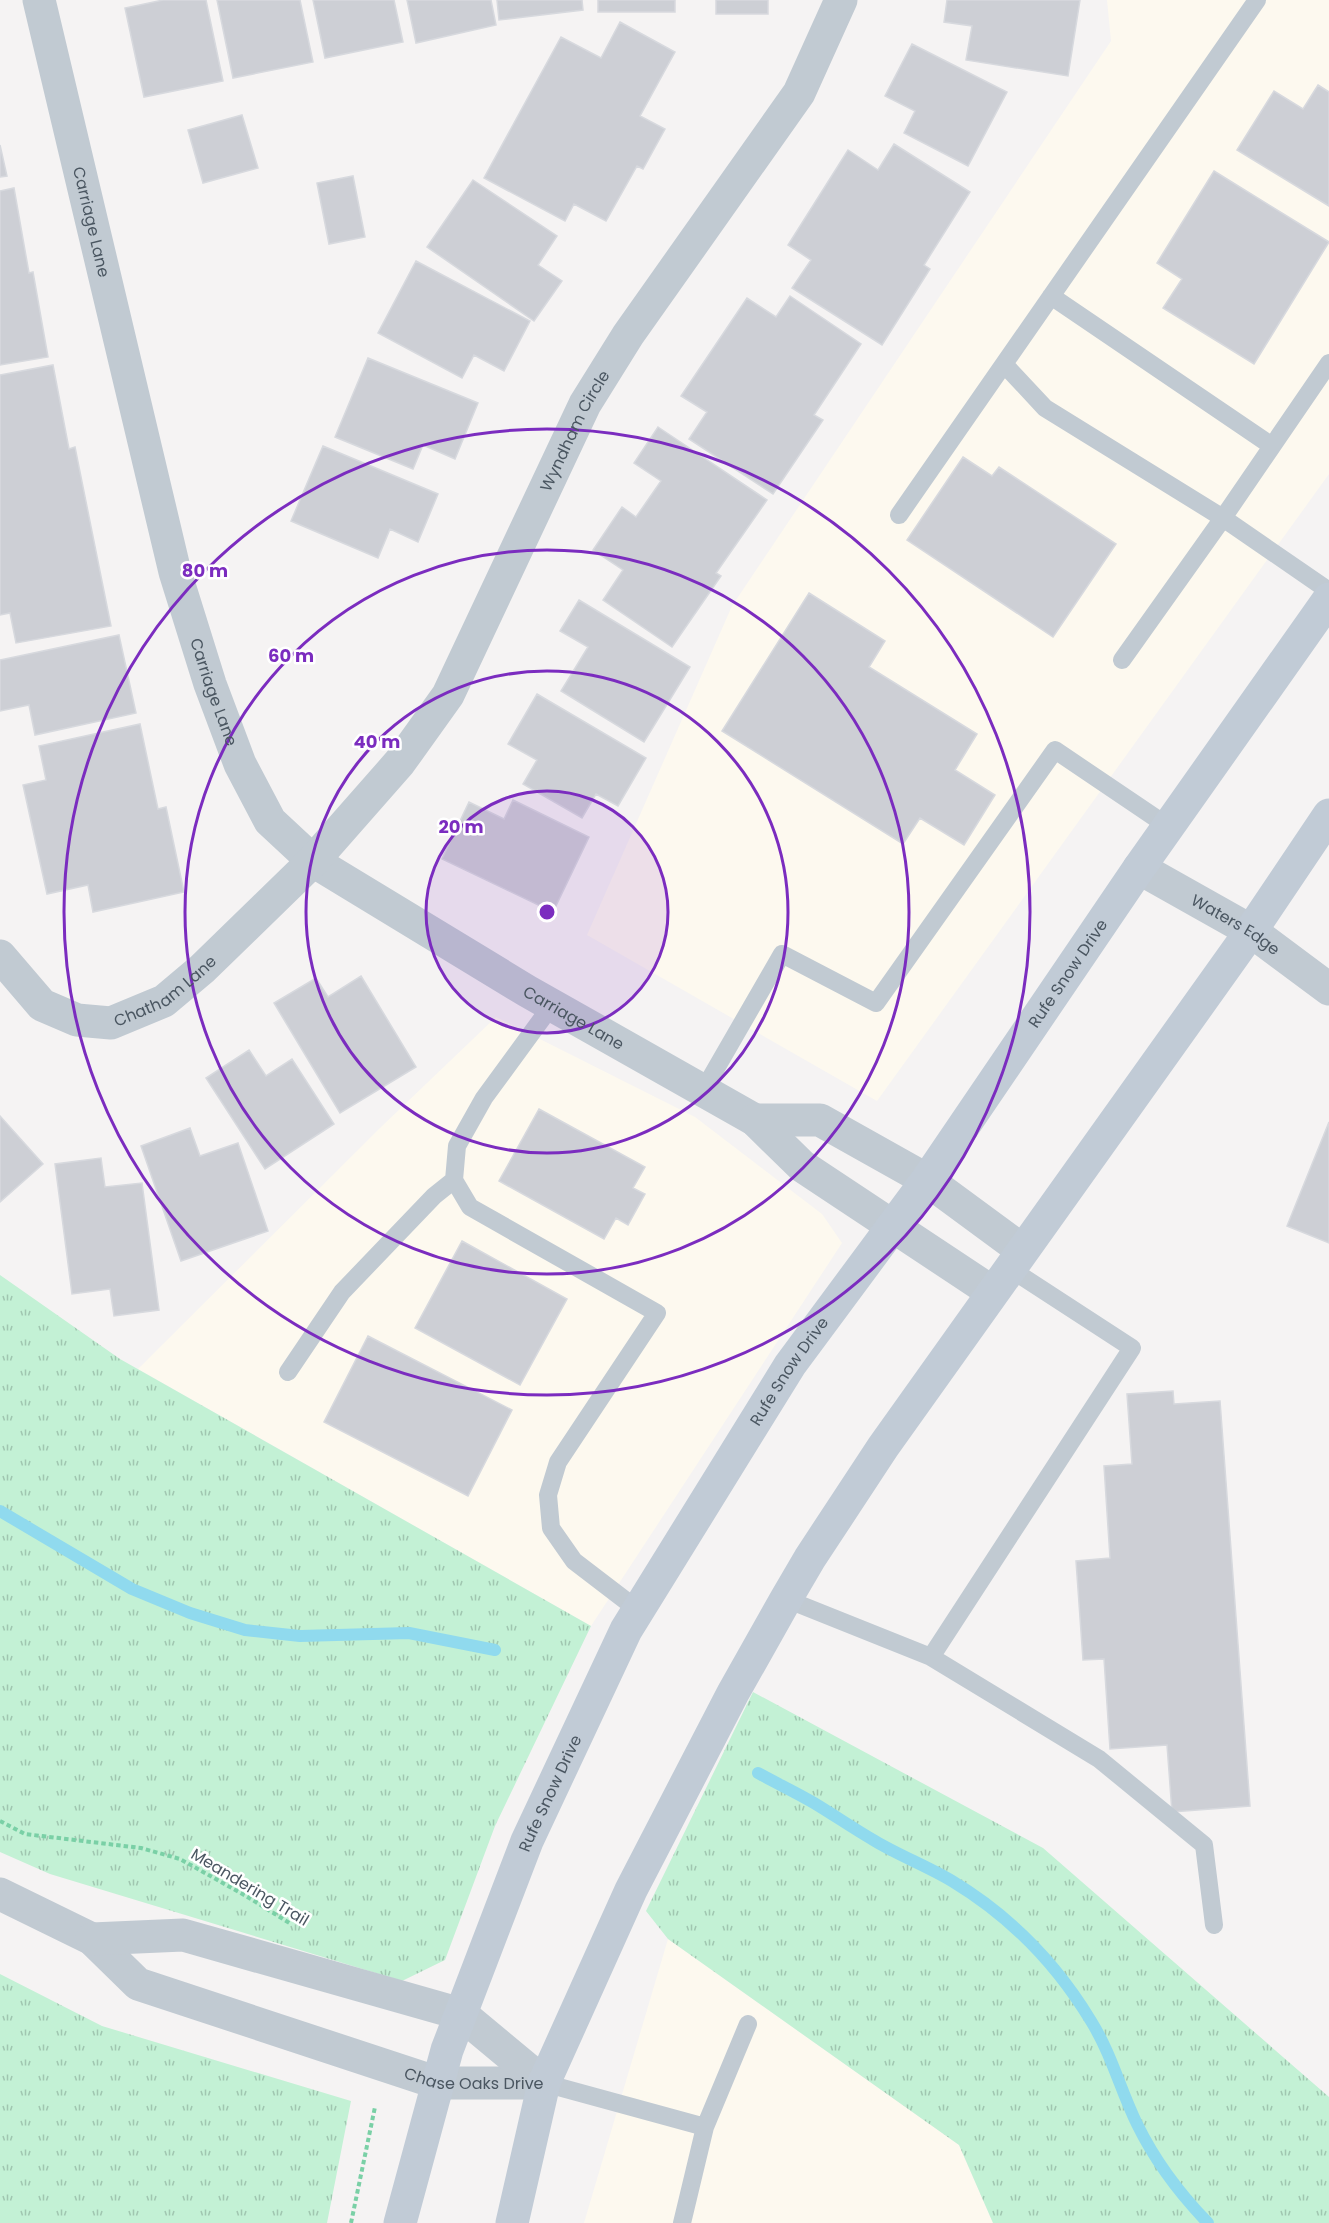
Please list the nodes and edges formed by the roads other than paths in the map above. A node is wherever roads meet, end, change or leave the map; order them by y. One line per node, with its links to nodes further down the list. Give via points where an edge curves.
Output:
1 (39, 0): 15 (street, Carriage Lane, via 178,584 240,764 270,821)
2 (841, 0): 15 (street, Wyndham Circle, via 799,93 628,335 585,404 448,695 400,762)
3 (1257, 0): 4 (lane)
4 (1051, 296): 6 (lane); 7 (lane)
5 (1329, 363): 7 (lane)
6 (1004, 364): 8 (lane); 9 (lane, via 1045,408)
7 (1272, 446): 9 (lane)
8 (899, 515)
9 (1223, 518): 10 (lane); 12 (lane)
10 (1329, 591)
11 (1329, 599): 14 (main road, Rufe Snow Drive)
12 (1122, 660)
13 (1329, 815): 17 (main road)
14 (1169, 827): 16 (main road, Rufe Snow Drive); 21 (lane, via 1055,750 876,1003 782,954)
15 (313, 861): 18 (street, Chatham Lane, via 202,969 164,1000 111,1023 78,1020 42,1005); 20 (street, Carriage Lane)
16 (1139, 868): 17 (street, Waters Edge); 24 (main road, Rufe Snow Drive)
17 (1251, 931): 19 (street, Waters Edge); 26 (main road)
18 (0, 956)
19 (1329, 988)
20 (552, 1005): 21 (street, Carriage Lane); 23 (lane, via 484,1098 457,1146)
21 (704, 1091): 22 (street, Carriage Lane)
22 (755, 1120): 24 (street, Carriage Lane, via 820,1120); 25 (street, Carriage Lane, via 802,1166)
23 (454, 1180): 27 (lane, via 342,1292); 29 (lane, via 470,1207 657,1313 558,1462 548,1495 551,1528 574,1561)
24 (927, 1180): 25 (main road, Rufe Snow Drive); 26 (street, Carriage Lane)
25 (892, 1226): 26 (street, Carriage Lane); 29 (main road, Rufe Snow Drive, via 790,1365)
26 (1008, 1270): 28 (main road, via 883,1447); 30 (lane, via 1132,1348)
27 (288, 1372)
28 (786, 1599): 30 (lane); 37 (main road, via 631,1890)
29 (638, 1610): 34 (main road, Rufe Snow Drive, via 527,1841)
30 (932, 1657): 32 (lane, via 1099,1759 1204,1845)
31 (0, 1894): 33 (street, Chase Oaks Drive)
32 (1214, 1925)
33 (92, 1939): 34 (street, Chase Oaks Drive, via 183,1935); 36 (street, Chase Oaks Drive, via 138,1984)
34 (461, 2014): 36 (main road, Rufe Snow Drive); 37 (street, Chase Oaks Drive)
35 (748, 2024): 38 (lane)
36 (438, 2083): 37 (street, Chase Oaks Drive); 39 (main road, Rufe Snow Drive)
37 (544, 2083): 38 (lane); 40 (main road)
38 (705, 2127): 41 (lane)
39 (400, 2223)
40 (512, 2223)
41 (682, 2223)

